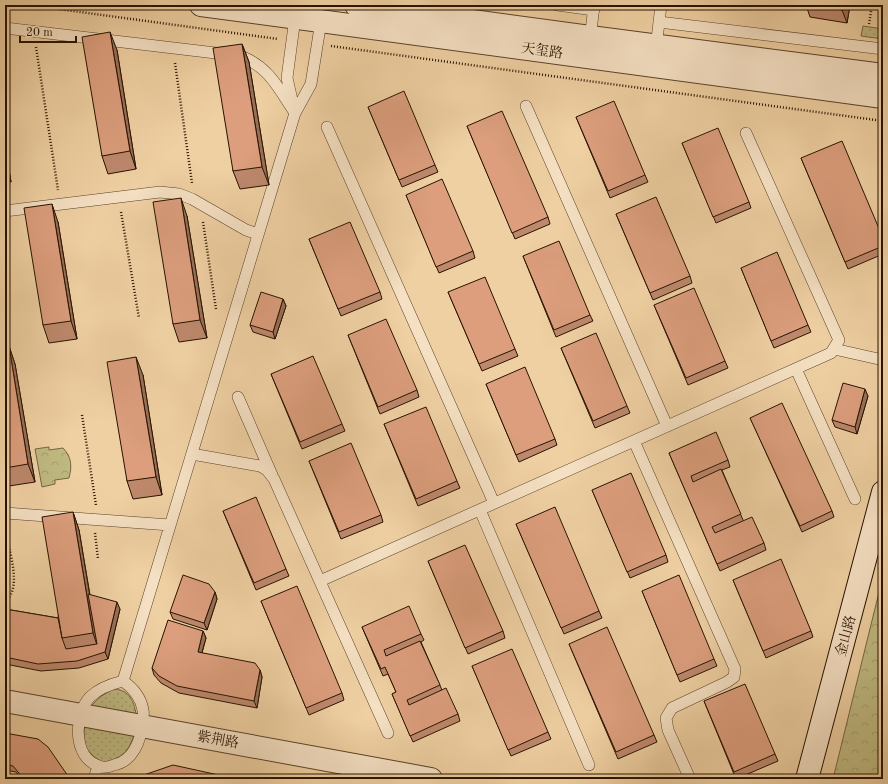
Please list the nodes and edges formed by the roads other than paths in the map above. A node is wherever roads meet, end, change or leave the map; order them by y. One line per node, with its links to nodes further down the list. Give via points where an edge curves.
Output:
1 (201, 5): 6 (street, 天玺路)
2 (557, 5): 4 (lane)
3 (661, 5): 8 (lane)
4 (594, 8): 10 (lane)
5 (358, 10): 7 (street, 天玺路); 10 (street, 天玺路)
6 (295, 18): 7 (street, 天玺路); 16 (lane, via 287,78)
7 (321, 21): 16 (lane, via 310,84)
8 (659, 22): 11 (lane); 12 (lane)
9 (5, 28): 16 (lane, via 241,56 254,62 267,73)
10 (589, 47): 12 (street, 天玺路)
11 (883, 49)
12 (654, 56): 13 (street, 天玺路); 14 (street, 天玺路)
13 (883, 75)
14 (883, 97)
15 (526, 106): 25 (lane)
16 (295, 113): 20 (lane)
17 (327, 127): 31 (lane)
18 (746, 133): 21 (lane, via 839,340)
19 (5, 211): 20 (lane, via 160,192 179,194)
20 (258, 234): 27 (lane)
21 (834, 349): 22 (lane); 23 (lane, via 831,353)
22 (883, 360)
23 (796, 369): 25 (lane); 30 (lane)
24 (238, 398): 28 (lane)
25 (667, 426): 26 (lane)
26 (634, 441): 31 (lane); 45 (lane, via 735,669 734,677 727,682 672,708 666,718 668,730)
27 (192, 454): 28 (lane, via 260,466); 34 (lane)
28 (274, 479): 35 (lane)
29 (883, 492): 46 (street, 金山路)
30 (855, 499)
31 (494, 503): 32 (lane)
32 (480, 510): 35 (lane); 41 (lane)
33 (5, 513): 34 (lane)
34 (170, 525): 36 (lane)
35 (320, 581): 40 (lane)
36 (123, 681): 38 (lane, via 97,691 89,698); 39 (lane, via 134,690 140,702 143,711)
37 (5, 701): 38 (street, 紫荆路)
38 (81, 715): 39 (street, 紫荆路); 42 (lane, via 78,736 80,746)
39 (142, 726): 42 (lane, via 136,748 126,758 118,764); 44 (street, 紫荆路)
40 (388, 733)
41 (589, 765)
42 (98, 766): 43 (lane)
43 (94, 779)
44 (431, 779)
45 (690, 779)
46 (807, 779)

